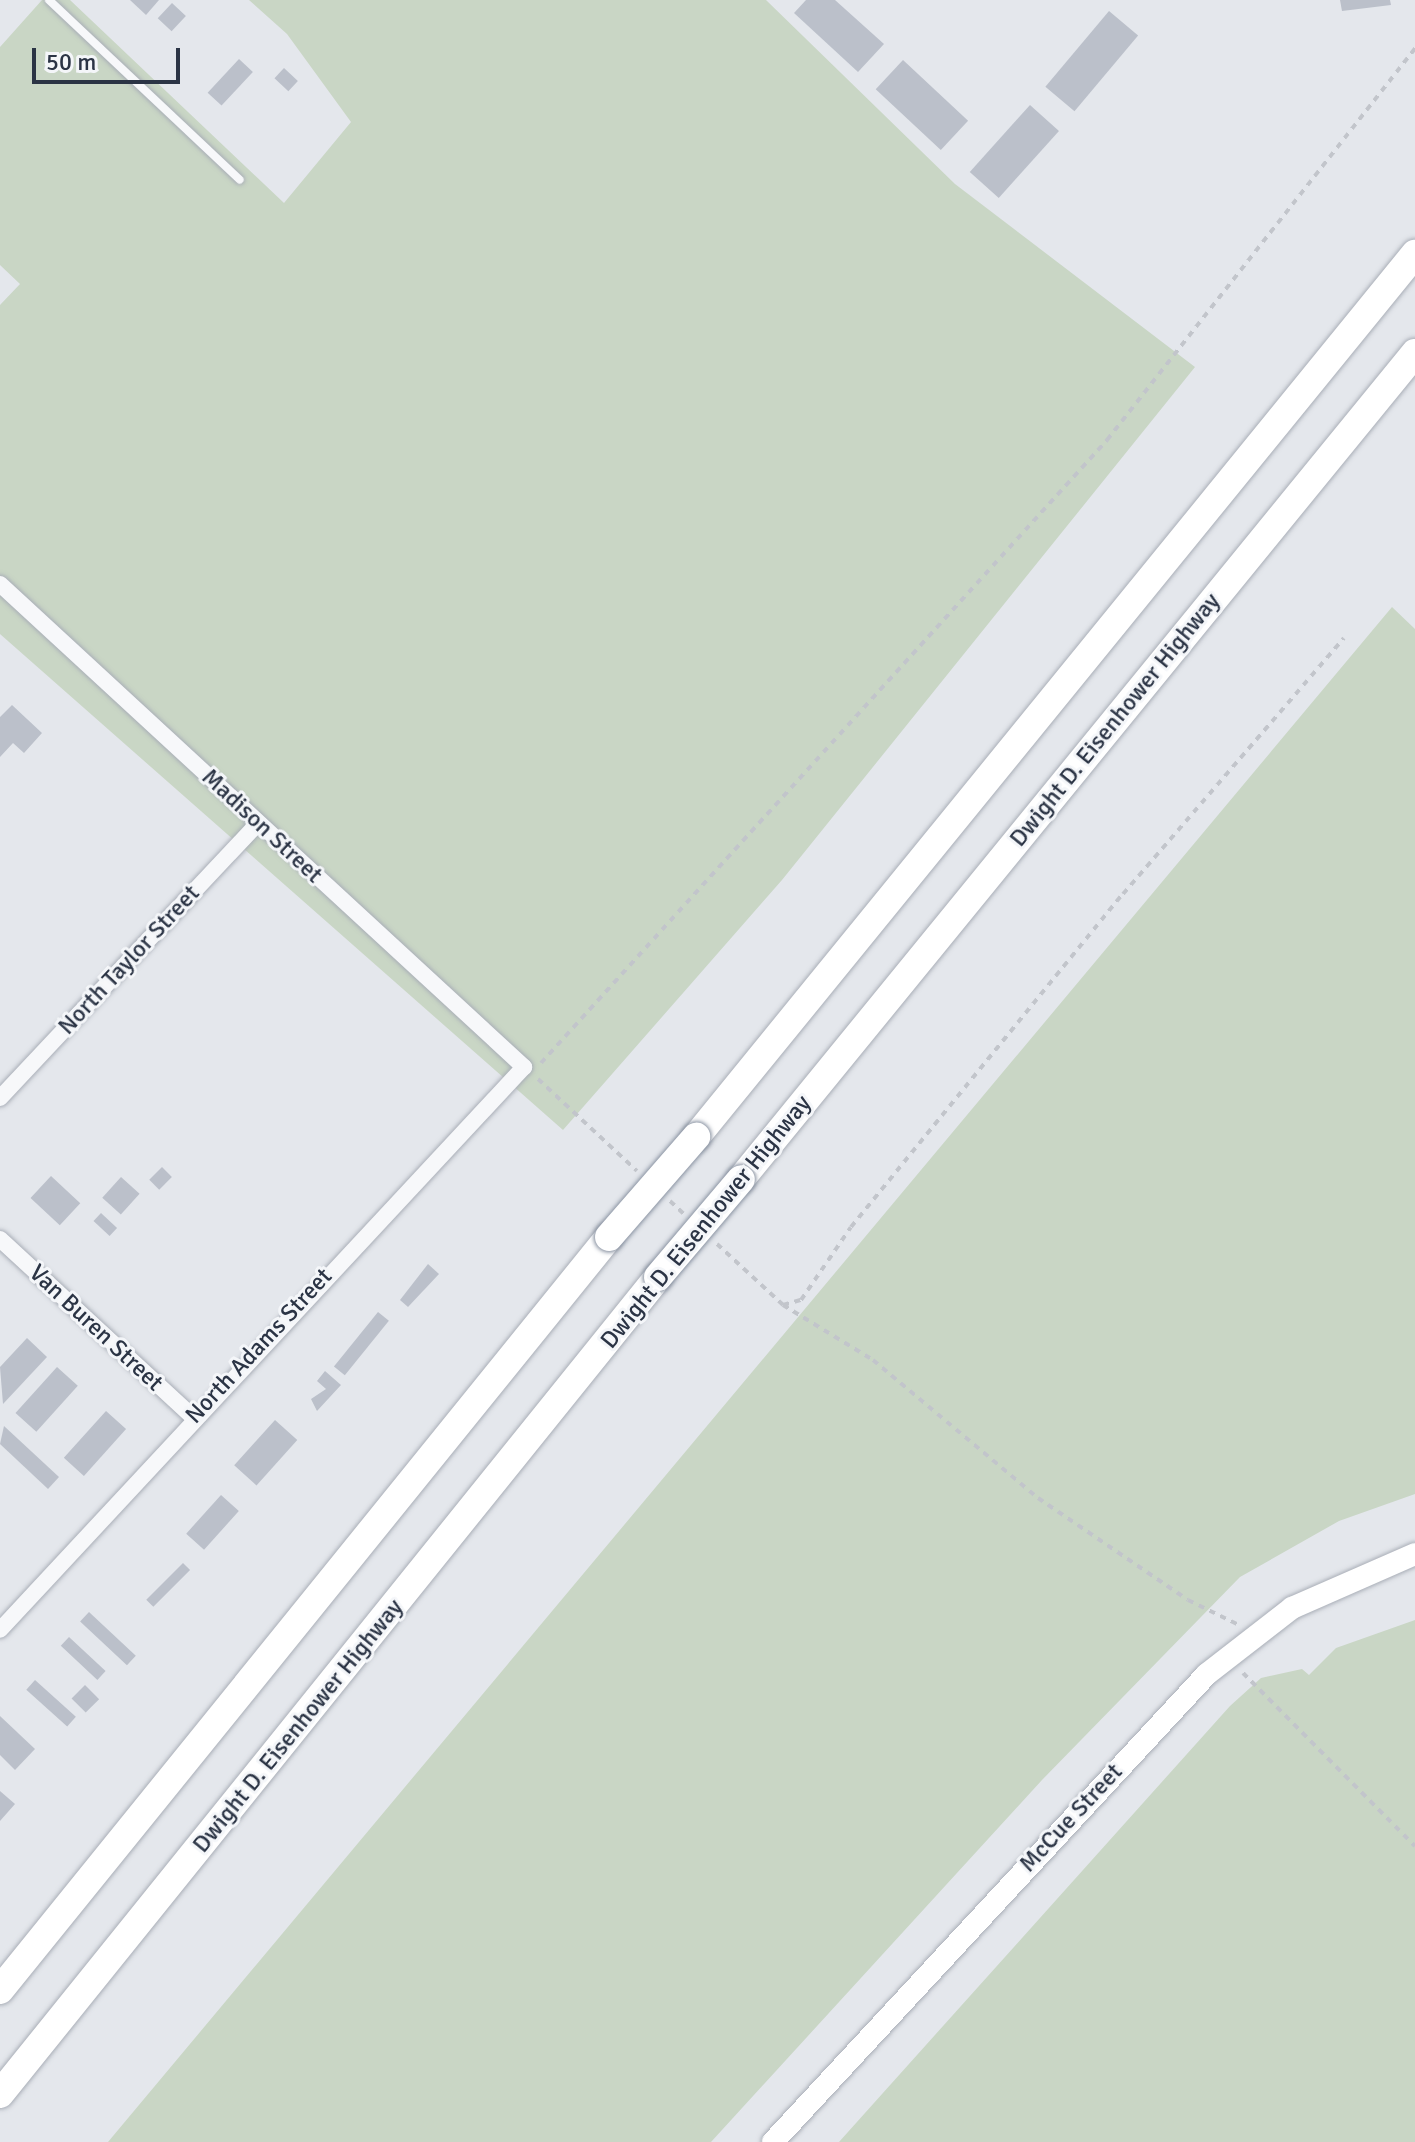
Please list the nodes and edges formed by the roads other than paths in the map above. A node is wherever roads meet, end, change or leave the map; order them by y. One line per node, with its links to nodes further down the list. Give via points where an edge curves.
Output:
1 (49, 0): 2 (lane)
2 (240, 180)
3 (1415, 254): 13 (highway, bridge)
4 (1415, 353): 14 (highway, Dwight D. Eisenhower Highway, bridge, via 658,1277)
5 (0, 584): 6 (street, Madison Street)
6 (258, 823): 7 (street, Madison Street); 8 (street, North Taylor Street)
7 (524, 1067): 10 (street, North Adams Street)
8 (0, 1098)
9 (0, 1239): 10 (street, Van Buren Street)
10 (192, 1416): 12 (street, North Adams Street)
11 (1415, 1554): 15 (main road, McCue Street, via 1333,1585 1228,1656)
12 (0, 1630)
13 (0, 1990)
14 (0, 2094)
15 (773, 2142)

